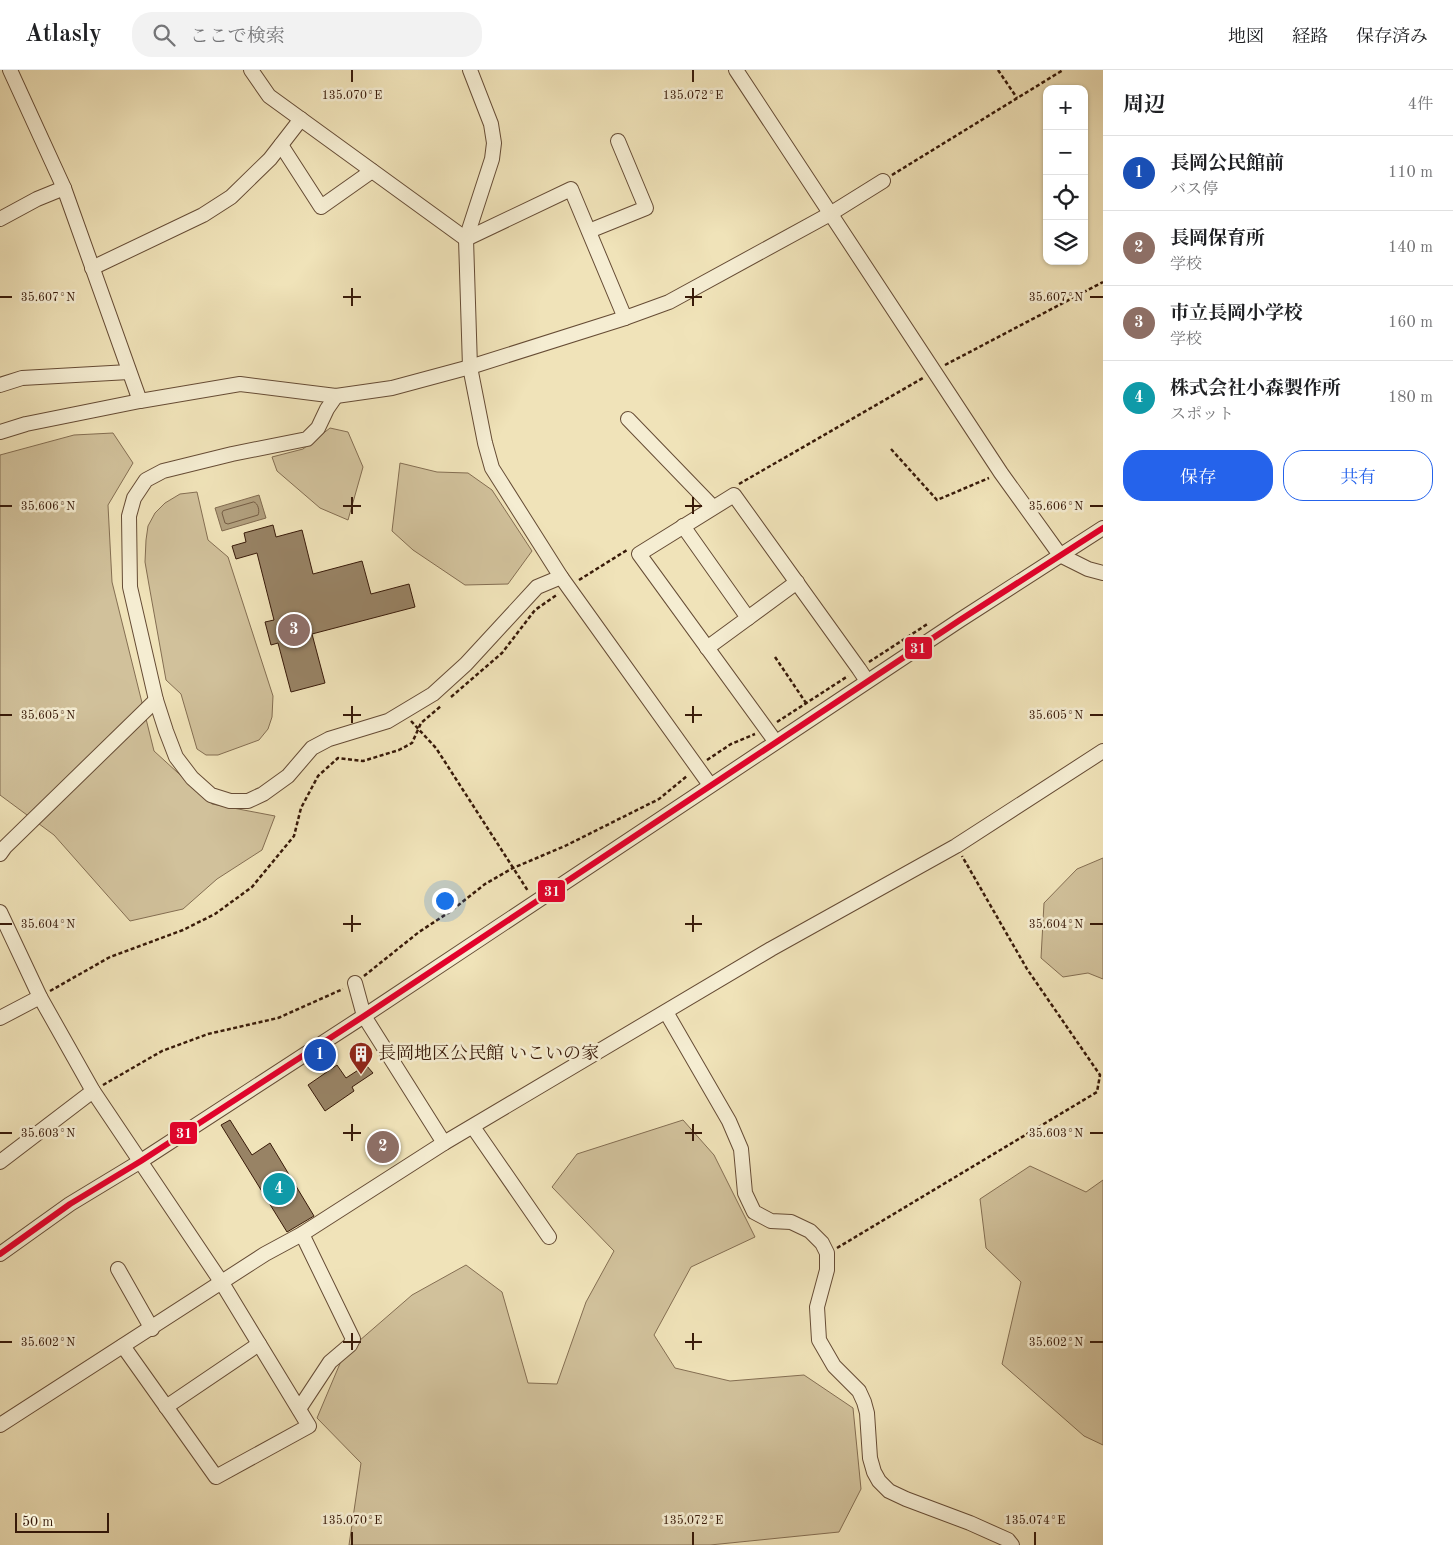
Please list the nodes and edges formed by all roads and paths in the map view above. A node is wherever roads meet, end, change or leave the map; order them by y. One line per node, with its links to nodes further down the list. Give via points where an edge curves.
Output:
1 (10, 70): 13 (street)
2 (251, 70): 8 (street, via 269,96)
3 (470, 70): 17 (street, via 491,124 494,142 492,159)
4 (736, 70): 14 (street)
5 (998, 70): 7 (path)
6 (1063, 70): 7 (path)
7 (1017, 98): 12 (path)
8 (301, 119): 10 (street); 11 (street)
9 (618, 141): 16 (street, via 646,208)
10 (281, 145): 11 (street, via 321,207); 18 (street, via 231,197 203,215)
11 (372, 171): 17 (street)
12 (883, 181): 14 (street)
13 (64, 188): 15 (street, via 36,198); 18 (street)
14 (830, 214): 20 (street, via 669,302); 22 (street)
15 (0, 219)
16 (588, 231): 17 (street, via 571,189); 20 (street)
17 (466, 239): 21 (street)
18 (92, 268): 23 (street)
19 (1103, 282): 22 (path)
20 (625, 318): 21 (street)
21 (470, 367): 25 (street, via 392,388); 38 (street, via 492,468)
22 (935, 371): 30 (street); 31 (path)
23 (129, 372): 24 (street, via 22,378); 26 (street)
24 (0, 385)
25 (336, 396): 26 (street, via 240,384); 47 (street, via 318,428 307,439 163,471 146,480 134,498 129,516 130,587)
26 (140, 401): 28 (street)
27 (628, 419): 32 (street)
28 (0, 432)
29 (891, 449): 30 (path, via 937,500)
30 (1001, 473): 36 (street)
31 (738, 485)
32 (713, 507): 33 (street); 39 (street, via 734,495)
33 (683, 526): 35 (street); 40 (street)
34 (1103, 528): 36 (street)
35 (638, 554): 38 (path, via 631,548); 42 (street)
36 (1060, 556): 37 (street); 45 (street)
37 (1103, 573)
38 (564, 582): 46 (path, via 535,610 502,653); 50 (street, via 538,587 466,664 433,694); 55 (street)
39 (797, 582): 40 (street); 44 (street)
40 (748, 618): 42 (street)
41 (929, 623): 44 (path)
42 (707, 648): 52 (street)
43 (774, 658): 49 (path)
44 (859, 668): 45 (street); 49 (path)
45 (866, 681): 53 (street)
46 (450, 698)
47 (156, 700): 50 (street, via 176,756 192,778 211,795 230,802 248,802 263,794 288,776 312,748 329,739 388,721); 58 (street)
48 (443, 704): 51 (path)
49 (806, 704): 52 (path)
50 (404, 712): 51 (path)
51 (418, 729): 59 (path, via 436,748); 63 (path, via 412,742 399,750 362,760 338,758 318,776 301,808 294,836 252,886 215,914 183,930 110,957)
52 (766, 730): 53 (street); 55 (path, via 731,744)
53 (775, 742): 56 (street)
54 (1103, 751): 57 (street)
55 (697, 768): 56 (street); 59 (path, via 659,799)
56 (710, 785): 60 (street)
57 (956, 846): 64 (street, via 771,949); 74 (path, via 1027,969 1100,1075 1097,1092)
58 (0, 854)
59 (513, 868): 60 (path); 62 (path, via 485,884 419,932)
60 (535, 903): 65 (street)
61 (0, 912): 63 (street)
62 (355, 983): 65 (street); 67 (path, via 278,1018 208,1034 162,1051)
63 (40, 997): 66 (street); 67 (street)
64 (666, 1012): 68 (street); 74 (street, via 729,1121 741,1149 745,1193 754,1212 771,1221 791,1222 810,1231)
65 (364, 1016): 69 (street); 70 (street)
66 (0, 1018)
67 (93, 1090): 70 (street); 71 (street)
68 (473, 1127): 69 (street); 73 (street)
69 (444, 1143): 72 (street)
70 (141, 1161): 75 (street, via 70,1204); 77 (street)
71 (0, 1162)
72 (302, 1234): 77 (street); 82 (street, via 353,1339 350,1346 330,1362)
73 (549, 1237)
74 (827, 1253): 84 (street, via 827,1270 817,1307 819,1340 834,1366 859,1391 864,1402 870,1458 879,1481 889,1491 970,1523 1008,1540)
75 (0, 1254)
76 (118, 1269): 78 (street)
77 (222, 1283): 78 (street); 79 (street)
78 (152, 1328): 80 (street)
79 (259, 1344): 81 (street); 82 (street)
80 (122, 1346): 81 (street); 83 (street)
81 (166, 1406): 82 (street, via 216,1476 309,1426)
82 (298, 1409)
83 (0, 1426)
84 (1012, 1545)

